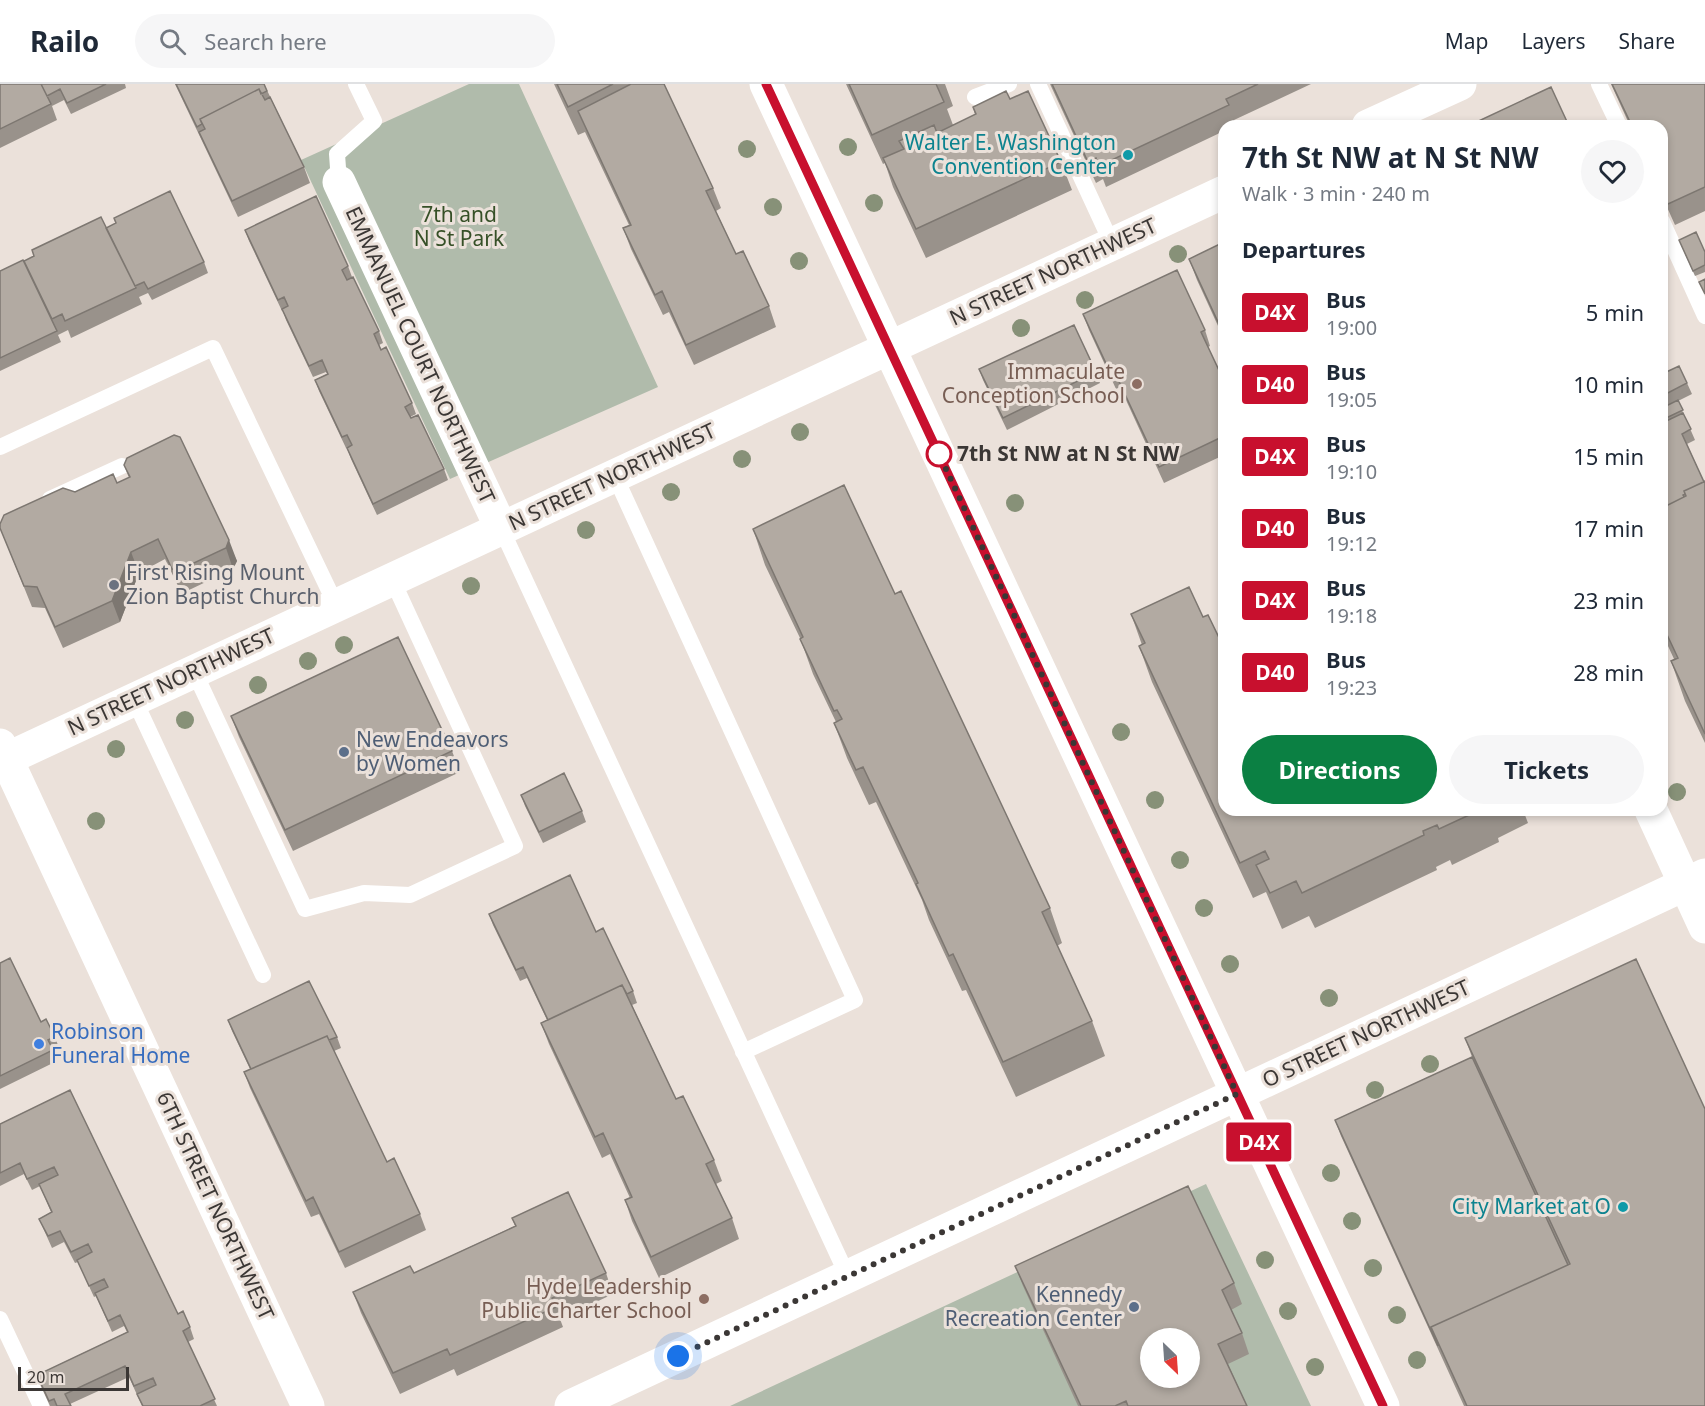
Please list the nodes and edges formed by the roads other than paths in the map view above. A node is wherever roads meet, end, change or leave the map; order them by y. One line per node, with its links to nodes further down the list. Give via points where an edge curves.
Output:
1 (356, 84): 10 (lane, via 374,121 337,154)
2 (766, 84): 15 (main road)
3 (1009, 84): 7 (lane)
4 (1038, 84): 13 (lane)
5 (1460, 84): 8 (main road)
6 (1599, 84): 9 (lane)
7 (975, 96)
8 (1381, 120)
9 (1615, 120)
10 (339, 182): 20 (main road, EMMANUEL COURT NORTHWEST)
11 (1218, 195): 13 (main road, N STREET NORTHWEST)
12 (1668, 234): 14 (lane)
13 (1112, 244): 15 (main road, N STREET NORTHWEST)
14 (1705, 316)
15 (889, 348): 18 (main road, N STREET NORTHWEST); 31 (main road)
16 (0, 447): 22 (lane, via 213,348)
17 (122, 466): 19 (lane)
18 (615, 476): 20 (main road, N STREET NORTHWEST); 30 (lane, via 855,1000)
19 (31, 508)
20 (501, 528): 21 (main road, N STREET NORTHWEST); 30 (lane)
21 (392, 579): 22 (main road, N STREET NORTHWEST); 23 (lane, via 515,846 494,856 410,895 364,893 305,909)
22 (336, 605): 23 (main road, N STREET NORTHWEST)
23 (194, 671): 24 (main road, N STREET NORTHWEST)
24 (134, 699): 25 (main road, N STREET NORTHWEST); 29 (lane)
25 (2, 755): 35 (main road, 6TH STREET NORTHWEST)
26 (1655, 816): 27 (main road)
27 (1695, 880): 28 (main road); 31 (main road, O STREET NORTHWEST)
28 (1705, 927)
29 (263, 975)
30 (743, 1052): 32 (lane)
31 (1237, 1094): 32 (main road, O STREET NORTHWEST); 37 (main road)
32 (848, 1276): 36 (main road, O STREET NORTHWEST)
33 (0, 1319): 34 (lane)
34 (40, 1406)
35 (308, 1406)
36 (571, 1406)
37 (1383, 1406)

